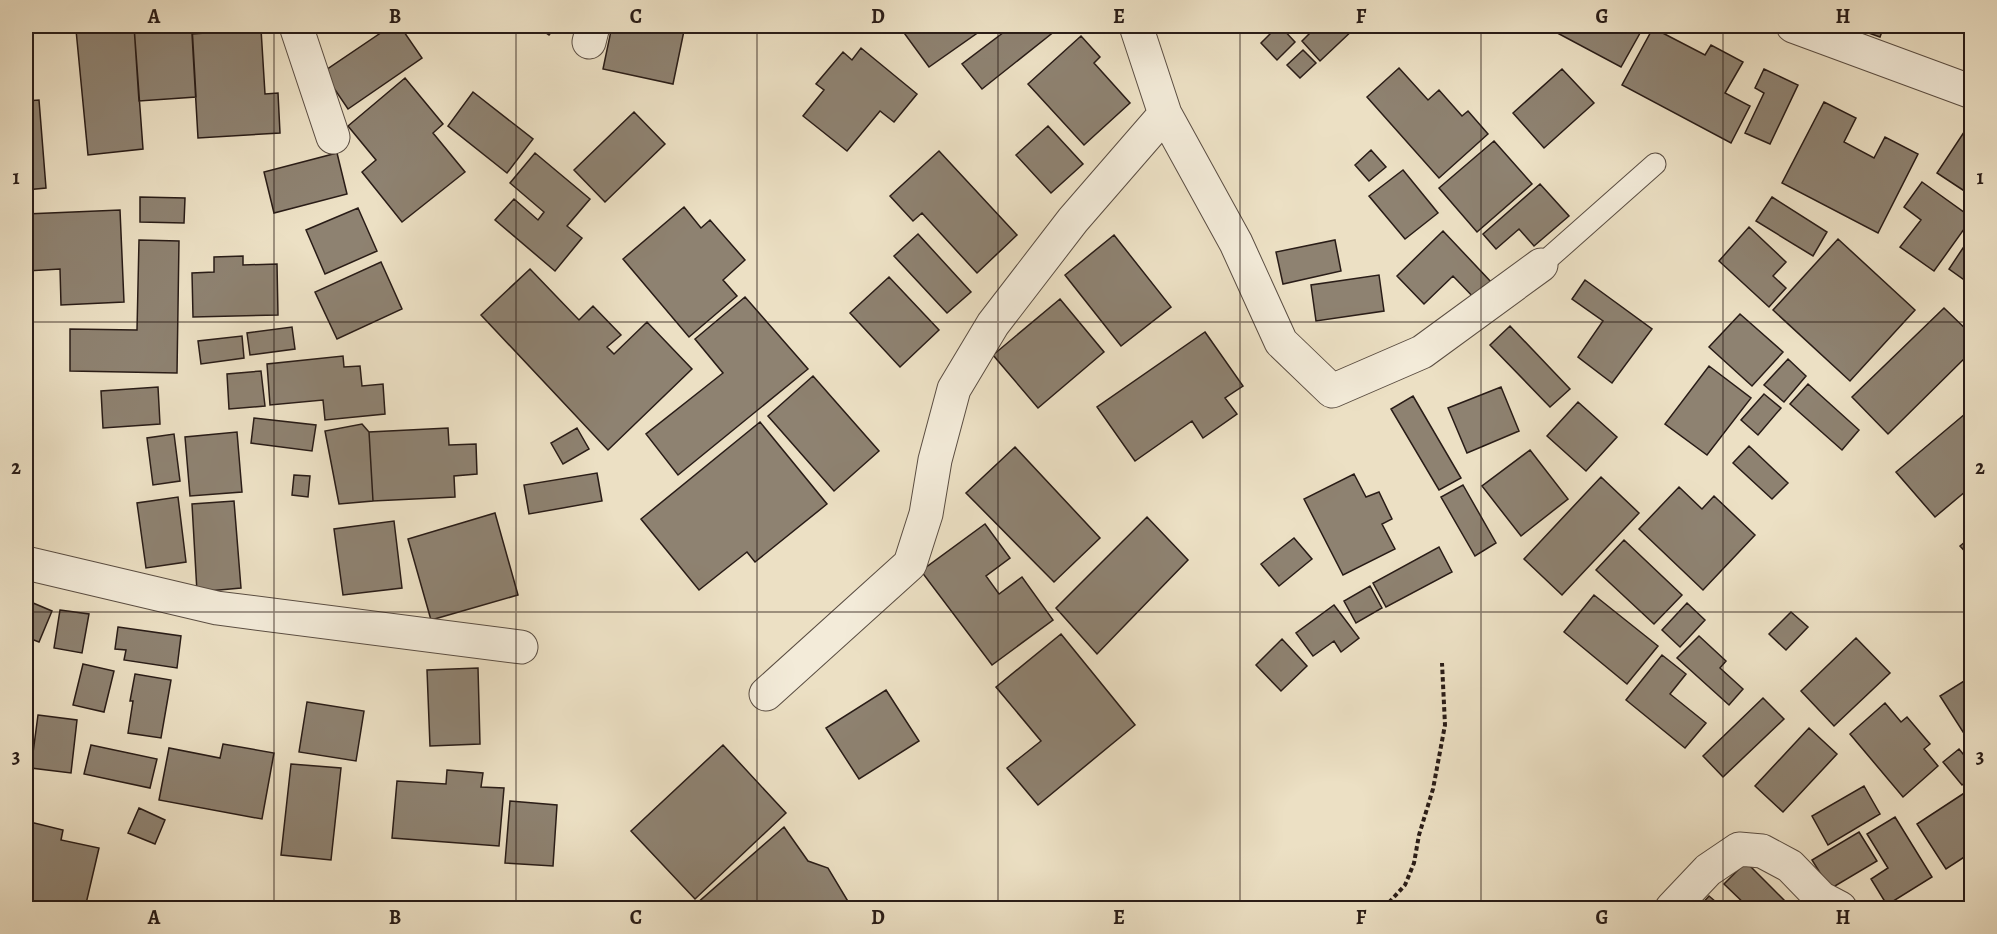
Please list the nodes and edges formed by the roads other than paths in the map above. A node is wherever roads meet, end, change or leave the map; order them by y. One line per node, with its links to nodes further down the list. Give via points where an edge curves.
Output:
1 (296, 26): 6 (street)
2 (1136, 26): 5 (street)
3 (1793, 26): 4 (street)
4 (1971, 92)
5 (1165, 114): 8 (street, via 1236,243 1281,342 1332,391 1422,352); 11 (street, via 1073,220 1000,315 954,389 926,514 909,564)
6 (333, 137)
7 (1655, 164): 8 (lane)
8 (1540, 265)
9 (26, 563): 10 (street, via 217,608)
10 (521, 647)
11 (766, 693)
12 (1672, 909): 13 (street, via 1708,870 1739,849 1762,851 1790,867 1821,898)
13 (1840, 909)

